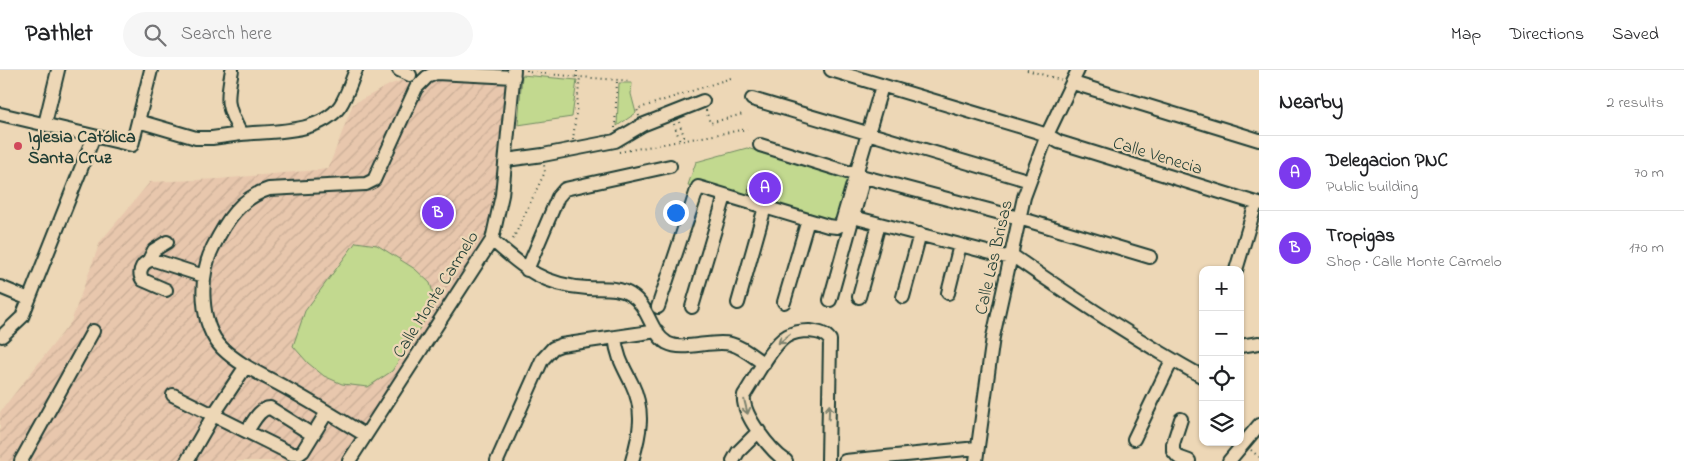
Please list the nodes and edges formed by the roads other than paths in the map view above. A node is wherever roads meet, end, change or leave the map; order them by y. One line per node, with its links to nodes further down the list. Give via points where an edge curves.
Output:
1 (58, 70): 14 (street)
2 (151, 70): 13 (street)
3 (232, 70): 15 (street, via 229,106)
4 (356, 70): 15 (street, via 340,106 324,120 313,126)
5 (831, 70): 9 (street, Calle Venecia)
6 (1078, 70): 8 (street, Calle Las Brisas)
7 (514, 74): 21 (street, Calle Monte Carmelo); 41 (street, via 442,72 427,77 416,88 374,180 366,184 269,189 256,193 226,224 210,252)
8 (1073, 83): 17 (street, Calle Las Brisas); 19 (street)
9 (882, 86): 16 (street); 17 (street, Calle Venecia)
10 (701, 95): 21 (street, via 642,125 616,146)
11 (752, 99): 16 (street)
12 (0, 115): 14 (street)
13 (138, 121): 15 (street, via 196,138); 18 (street, via 132,145)
14 (45, 124): 18 (street)
15 (241, 134)
16 (868, 134): 23 (street); 24 (street)
17 (1047, 135): 24 (street, Calle Las Brisas); 26 (street, Calle Venecia, via 1059,142)
18 (94, 136): 47 (street)
19 (1259, 140)
20 (760, 145): 23 (street)
21 (506, 160): 33 (street, Calle Monte Carmelo)
22 (670, 166): 40 (street, via 565,189 558,197)
23 (860, 176): 28 (street); 29 (street); 30 (street, via 841,225 833,227)
24 (1030, 181): 29 (street, Calle Las Brisas)
25 (725, 196): 27 (street); 51 (street, via 698,188); 52 (street)
26 (1257, 204): 39 (street)
27 (765, 207): 30 (street); 50 (street)
28 (853, 217): 31 (street); 48 (street)
29 (1019, 218): 36 (street, Calle Las Brisas); 37 (street)
30 (808, 220): 49 (street)
31 (879, 224): 32 (street); 45 (street)
32 (920, 234): 35 (street); 46 (street)
33 (492, 240): 40 (street); 71 (street, Calle Monte Carmelo)
34 (166, 242): 38 (street, via 154,250)
35 (960, 245): 36 (street); 44 (street)
36 (1010, 256): 59 (street); 73 (street, Calle Las Brisas, via 993,337)
37 (1150, 258)
38 (149, 260): 41 (street); 43 (street, via 140,277)
39 (1237, 266)
40 (527, 270): 54 (street, via 551,282 622,290 633,295)
41 (204, 276): 61 (street, via 206,308 215,337 222,347)
42 (0, 287): 47 (street)
43 (166, 290)
44 (948, 293)
45 (859, 297)
46 (903, 297)
47 (29, 299): 55 (street, via 22,317)
48 (830, 300)
49 (784, 302)
50 (738, 303)
51 (658, 307)
52 (692, 307)
53 (93, 331): 74 (street)
54 (657, 332): 56 (street); 60 (street, via 675,345 731,344)
55 (2, 336)
56 (615, 336): 77 (street, via 561,345 546,354); 78 (street, via 616,352 638,404 640,431)
57 (1259, 343): 58 (street)
58 (1244, 345)
59 (1172, 360): 62 (street); 72 (street)
60 (764, 364): 69 (street, one-way to 69, via 743,400); 81 (street, one-way to 60, via 830,340 822,333 789,334 782,338)
61 (246, 366): 64 (street); 65 (street)
62 (1199, 375)
63 (173, 394): 65 (street)
64 (327, 412): 70 (street); 71 (street)
65 (214, 414): 68 (street); 75 (street)
66 (1181, 419): 83 (street, via 1173,451)
67 (1259, 425): 84 (street)
68 (247, 431): 70 (street, via 292,454 303,451); 70 (street, via 261,411 270,408)
69 (759, 431): 79 (street); 80 (street)
70 (313, 435)
71 (364, 435): 76 (street, Calle Monte Carmelo)
72 (1134, 439)
73 (976, 455): 82 (street)
74 (21, 461)
75 (187, 461)
76 (349, 461)
77 (497, 461)
78 (632, 461)
79 (733, 461)
80 (786, 461)
81 (828, 461)
82 (845, 461)
83 (1188, 461)
84 (1229, 461)

